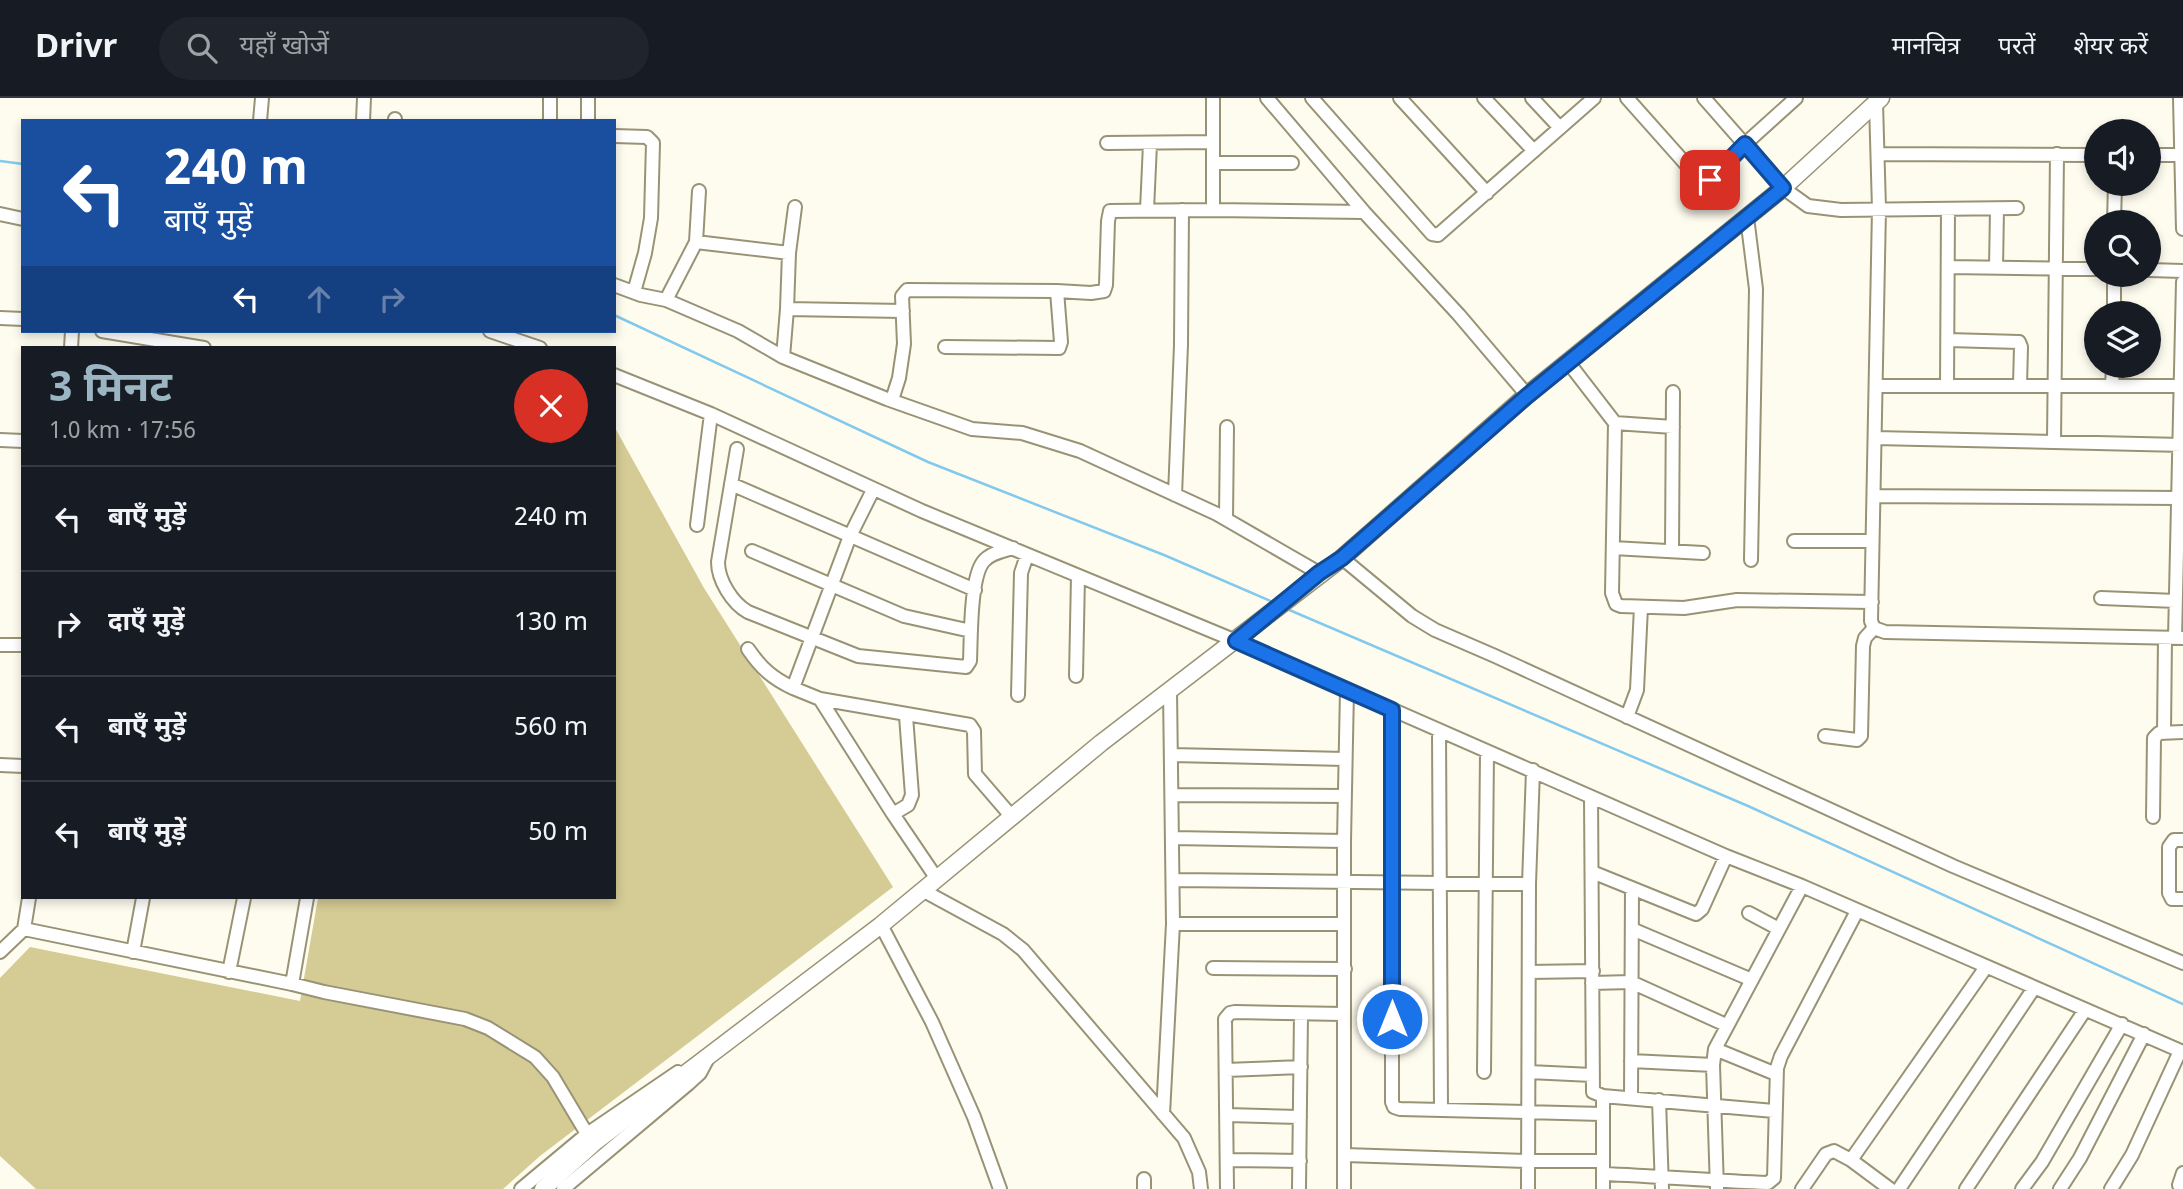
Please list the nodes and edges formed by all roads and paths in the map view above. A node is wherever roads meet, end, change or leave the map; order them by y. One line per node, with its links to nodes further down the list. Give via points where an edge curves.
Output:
1 (262, 98): 17 (street)
2 (364, 98): 18 (street)
3 (550, 98): 19 (street)
4 (588, 98): 20 (street)
5 (1213, 98): 23 (street)
6 (1267, 98): 46 (street)
7 (1312, 98): 37 (street, via 1432,234 1445,232)
8 (1400, 98): 37 (street)
9 (1484, 98): 28 (street)
10 (1532, 98): 21 (street)
11 (1594, 98): 21 (street)
12 (1627, 98): 26 (street, via 1700,180 1710,180)
13 (1704, 98): 26 (street)
14 (1796, 98): 26 (street)
15 (2180, 98): 27 (street)
16 (1878, 100): 29 (street); 35 (main road)
17 (260, 119)
18 (363, 119)
19 (550, 119)
20 (588, 119)
21 (1560, 128): 28 (street)
22 (616, 136): 62 (street, via 647,137 653,143 651,218)
23 (1213, 142): 25 (street); 33 (street)
24 (1107, 143): 25 (street)
25 (1150, 144): 43 (street)
26 (1745, 144): 35 (street)
27 (2182, 151): 31 (street); 50 (street)
28 (1534, 152): 37 (street)
29 (1878, 154): 30 (street); 40 (street)
30 (2057, 154): 32 (street); 55 (street)
31 (2161, 154)
32 (2084, 155)
33 (1213, 163): 34 (street); 45 (street)
34 (1292, 163)
35 (1783, 188): 40 (street, via 1808,206); 48 (main road)
36 (699, 191): 51 (street)
37 (1487, 193)
38 (794, 207): 52 (street)
39 (2017, 208): 42 (street)
40 (1879, 209): 41 (street); 81 (street)
41 (1948, 209): 42 (street); 53 (street)
42 (1997, 209): 54 (street)
43 (1147, 210): 44 (street); 61 (street, via 1109,214 1104,290)
44 (1182, 210): 45 (street); 101 (street)
45 (1213, 210): 46 (street)
46 (1364, 212): 87 (street)
47 (0, 214): 49 (street)
48 (1747, 217): 77 (main road); 116 (street, via 1756,289)
49 (21, 219)
50 (2183, 229)
51 (696, 242): 52 (street); 63 (street)
52 (789, 253): 64 (street)
53 (1948, 267): 54 (street); 70 (street)
54 (1996, 268): 55 (street)
55 (2055, 269): 56 (street); 83 (street)
56 (2084, 269)
57 (2161, 270): 58 (street)
58 (2183, 271)
59 (2183, 282): 76 (street)
60 (616, 286): 62 (street)
61 (1057, 291): 65 (street, via 911,289 902,296); 74 (street, via 1059,348)
62 (634, 292): 63 (street)
63 (666, 300): 75 (street, via 738,331)
64 (787, 309): 65 (street); 75 (street)
65 (903, 311): 88 (street, via 903,357)
66 (0, 318): 67 (street)
67 (21, 319)
68 (109, 333): 71 (street)
69 (496, 333): 73 (street)
70 (1948, 340): 80 (street, via 2019,342); 82 (street)
71 (141, 342): 72 (street)
72 (183, 346)
73 (534, 346)
74 (945, 347)
75 (783, 357): 88 (street)
76 (2182, 360): 85 (street)
77 (1568, 362): 87 (main road); 90 (street)
78 (616, 376): 89 (street)
79 (2112, 378): 84 (street)
80 (2020, 385): 82 (street); 83 (street)
81 (1876, 386): 82 (street); 93 (street)
82 (1947, 386)
83 (2053, 386): 84 (street); 96 (street)
84 (2112, 386): 85 (street)
85 (2180, 386): 97 (street)
86 (1673, 392): 92 (street)
87 (1527, 396): 115 (main road)
88 (892, 400): 101 (street, via 972,429 1022,433 1080,451)
89 (711, 414): 100 (street); 105 (street)
90 (1615, 423): 92 (street); 110 (street)
91 (1227, 427): 104 (street)
92 (1673, 427): 112 (street)
93 (1875, 438): 96 (street); 102 (street)
94 (0, 440): 95 (street)
95 (21, 441)
96 (2054, 442): 97 (street)
97 (2181, 444): 103 (street)
98 (737, 449): 99 (street)
99 (731, 484): 106 (street); 127 (street, via 720,575 741,608)
100 (873, 490): 106 (street); 109 (street)
101 (1175, 495): 104 (street)
102 (1874, 496): 103 (street); 108 (street)
103 (2178, 498): 122 (street)
104 (1226, 519): 118 (street)
105 (697, 525)
106 (850, 536): 119 (street); 120 (street)
107 (1794, 541): 108 (street)
108 (1872, 541): 123 (street)
109 (1013, 548): 114 (street); 120 (street, via 984,561)
110 (1613, 548): 112 (street); 124 (street, via 1613,599 1621,606)
111 (752, 551): 119 (street)
112 (1672, 551): 113 (street)
113 (1703, 553)
114 (1027, 555): 117 (street); 137 (street, via 1021,573)
115 (1342, 558): 118 (main road); 141 (street, via 1435,630)
116 (1751, 560)
117 (1078, 576): 128 (street); 133 (street)
118 (1315, 577): 128 (main road)
119 (833, 586): 126 (street, via 904,617); 127 (street)
120 (975, 590): 126 (street)
121 (2101, 598): 122 (street)
122 (2176, 601): 129 (street)
123 (1872, 602): 124 (street, via 1737,600 1684,608); 125 (street)
124 (1642, 607): 141 (street, via 1637,690)
125 (1874, 628): 129 (street, via 1885,632); 145 (street, via 1863,646 1861,736 1857,740)
126 (971, 631): 127 (street, via 970,661 962,667 858,656)
127 (813, 637): 134 (street)
128 (1241, 637): 135 (street); 136 (main road)
129 (2174, 638): 143 (street)
130 (0, 645): 131 (street)
131 (21, 645)
132 (747, 649): 134 (street, via 763,671)
133 (1076, 676)
134 (793, 688): 138 (street)
135 (1347, 690): 139 (street); 148 (street)
136 (1170, 691): 147 (street); 156 (main road)
137 (1018, 695)
138 (820, 699): 140 (street); 155 (street)
139 (1392, 710): 142 (street); 166 (street)
140 (906, 716): 155 (street, via 912,795 908,805); 156 (street, via 973,728 975,774)
141 (1628, 717): 188 (street, via 1941,860)
142 (1439, 731): 146 (street); 167 (street)
143 (2164, 732): 144 (street); 157 (street, via 2154,738)
144 (2183, 732)
145 (1825, 736)
146 (1487, 752): 151 (street); 168 (street)
147 (1172, 755): 148 (street); 152 (street)
148 (1345, 759): 153 (street)
149 (0, 765): 150 (street)
150 (21, 766)
151 (1532, 770): 154 (street); 169 (street)
152 (1173, 795): 153 (street); 158 (street)
153 (1345, 796): 160 (street)
154 (1591, 797): 161 (street); 162 (street)
155 (893, 814): 163 (street)
156 (1012, 817): 163 (main road)
157 (2153, 817)
158 (1173, 838): 160 (street); 164 (street)
159 (2183, 840): 177 (street, via 2174,840 2169,847 2169,893)
160 (1344, 841): 165 (street)
161 (1726, 856): 170 (street); 171 (street, via 1699,913)
162 (1592, 872): 171 (street); 194 (street)
163 (937, 879): 172 (main road)
164 (1174, 880): 165 (street); 180 (street)
165 (1344, 882): 166 (street); 181 (street)
166 (1392, 882): 167 (street); 220 (street, via 1392,1102 1399,1109)
167 (1440, 883): 168 (street); 220 (street)
168 (1486, 884): 169 (street); 212 (street)
169 (1529, 884): 193 (street)
170 (1802, 886): 178 (street); 185 (street)
171 (1632, 888): 184 (street)
172 (924, 891): 182 (main road); 223 (street, via 1003,934 1023,950)
173 (29, 899): 183 (street)
174 (143, 899): 187 (street)
175 (244, 899): 192 (street)
176 (307, 899): 197 (street)
177 (2183, 899)
178 (1857, 911): 189 (street); 214 (street, via 1781,1056)
179 (1749, 913): 185 (street)
180 (1173, 924): 181 (street); 223 (street)
181 (1344, 924): 191 (street)
182 (881, 925): 207 (main road); 240 (street, via 932,1021)
183 (24, 929): 186 (street); 187 (street)
184 (1632, 929): 195 (street); 196 (street)
185 (1779, 929): 195 (street)
186 (0, 952)
187 (133, 952): 192 (street)
188 (2183, 963)
189 (1986, 967): 198 (street); 230 (street)
190 (1213, 968): 191 (street)
191 (1345, 969): 201 (street)
192 (229, 972): 197 (street)
193 (1529, 972): 194 (street); 213 (street)
194 (1592, 977): 196 (street); 215 (street)
195 (1752, 980): 203 (street)
196 (1631, 982): 203 (street); 208 (street)
197 (292, 984): 227 (street, via 465,1019 488,1028 535,1057 553,1077)
198 (2034, 988): 199 (street); 249 (street)
199 (2085, 1010): 202 (street); 250 (street)
200 (1301, 1014): 201 (street); 210 (street); 211 (street, via 1230,1013 1226,1019)
201 (1344, 1014): 228 (street)
202 (2122, 1024): 204 (street); 251 (street)
203 (1726, 1025): 205 (street)
204 (2144, 1034): 206 (street); 252 (street)
205 (1715, 1049): 209 (street); 214 (street)
206 (2182, 1052): 253 (street)
207 (708, 1058): 227 (street, via 670,1076); 238 (main road, via 594,1143); 239 (street, via 688,1084)
208 (1631, 1061): 209 (street); 217 (street)
209 (1713, 1065): 219 (street)
210 (1301, 1067): 211 (street); 226 (street)
211 (1226, 1070): 225 (street)
212 (1484, 1072)
213 (1529, 1072): 215 (street); 221 (street)
214 (1776, 1074): 222 (street)
215 (1592, 1075): 216 (street, via 1593,1092)
216 (1603, 1096): 217 (street); 224 (street)
217 (1631, 1098): 218 (street)
218 (1659, 1100): 219 (street); 234 (street)
219 (1713, 1106): 222 (street); 235 (street)
220 (1441, 1109): 221 (street)
221 (1528, 1111): 224 (street); 232 (street)
222 (1774, 1111): 236 (street, via 1774,1178)
223 (1163, 1114): 241 (street, via 1184,1138)
224 (1602, 1114): 233 (street)
225 (1227, 1115): 226 (street); 229 (street)
226 (1300, 1117): 231 (street)
227 (587, 1133): 237 (street)
228 (1345, 1155): 232 (street); 244 (street)
229 (1227, 1160): 231 (street); 242 (street)
230 (1852, 1160): 247 (street, via 1829,1151); 248 (street)
231 (1300, 1161): 243 (street)
232 (1528, 1161): 233 (street); 245 (street)
233 (1603, 1167): 234 (street); 246 (street)
234 (1662, 1182): 235 (street)
235 (1717, 1185): 236 (street)
236 (1768, 1186)
237 (521, 1189)
238 (543, 1189)
239 (563, 1189)
240 (1000, 1189)
241 (1201, 1189)
242 (1227, 1189)
243 (1299, 1189)
244 (1344, 1189)
245 (1528, 1189)
246 (1603, 1189)
247 (1802, 1189)
248 (1890, 1189)
249 (1899, 1189)
250 (1966, 1189)
251 (2022, 1189)
252 (2060, 1189)
253 (2112, 1189)

